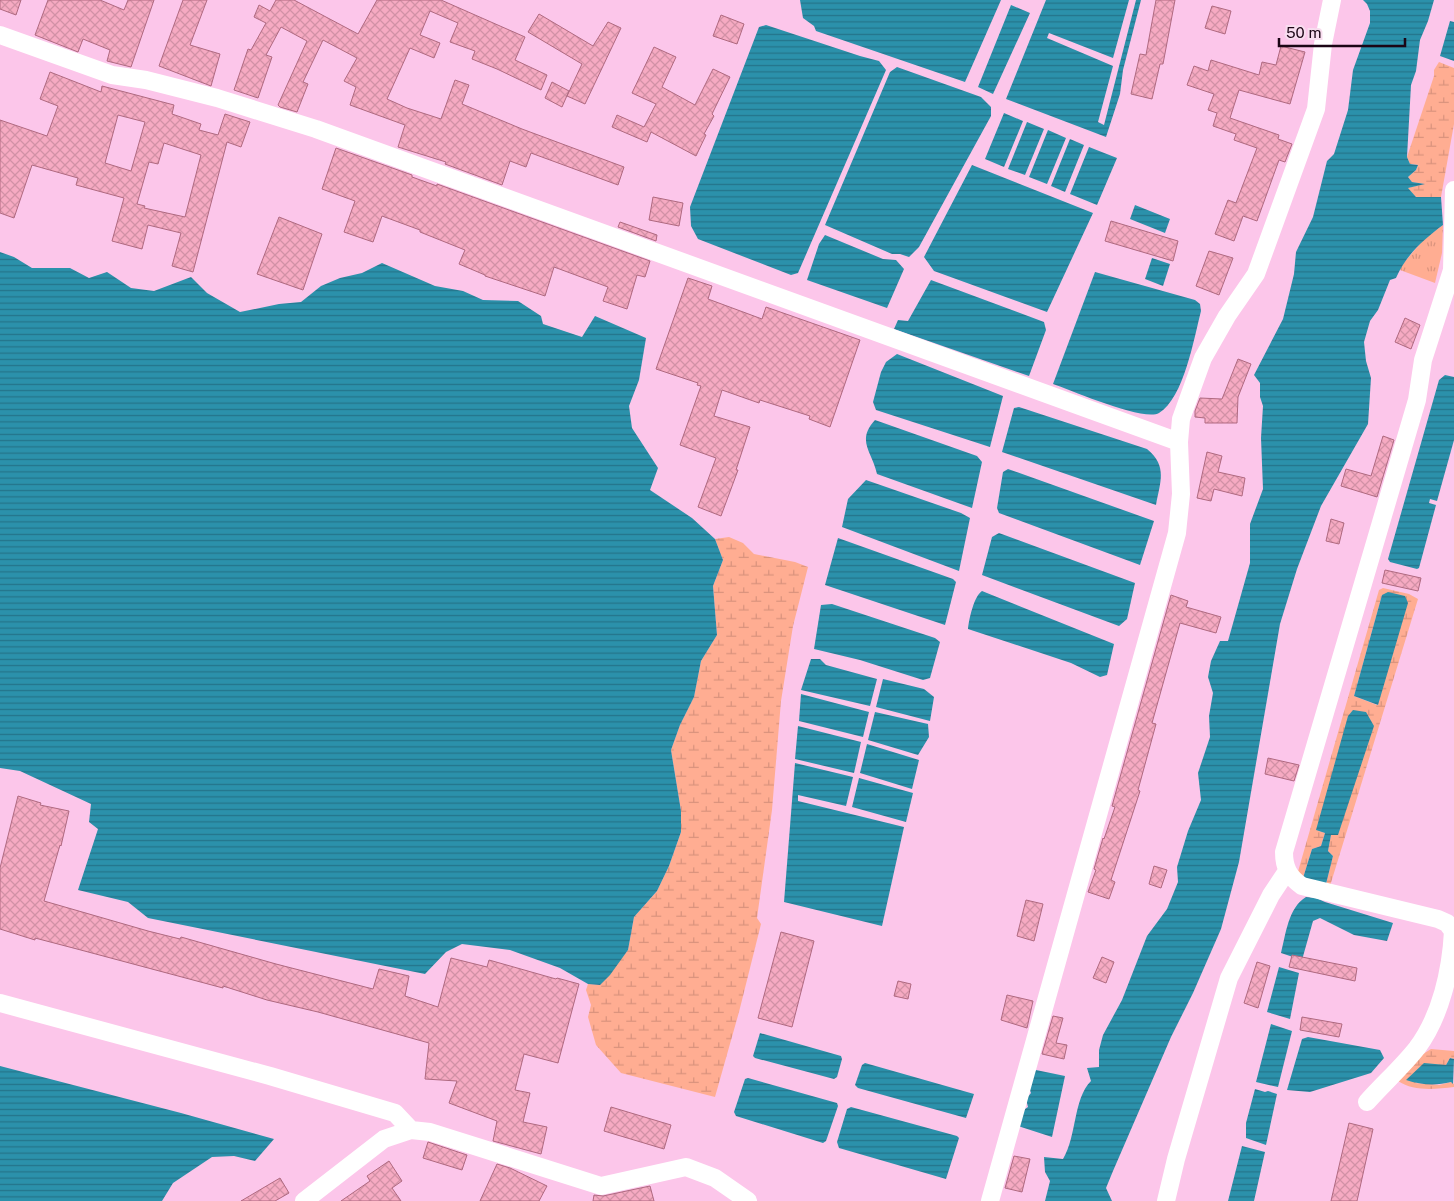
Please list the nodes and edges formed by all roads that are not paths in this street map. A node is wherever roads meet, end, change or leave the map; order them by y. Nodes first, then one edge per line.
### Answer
1 (1332, 0) edge
2 (0, 35) edge
3 (1454, 190) edge
4 (1178, 442) junction
5 (1287, 871) junction
6 (0, 1003) edge
7 (1367, 1102) dead end
8 (411, 1130) junction
9 (304, 1201) edge
10 (748, 1201) edge
11 (990, 1201) edge
12 (1166, 1201) edge

1 - 4 street
2 - 4 street
3 - 5 street
4 - 11 street
5 - 7 street
5 - 12 street
6 - 8 street
8 - 9 street
8 - 10 street

